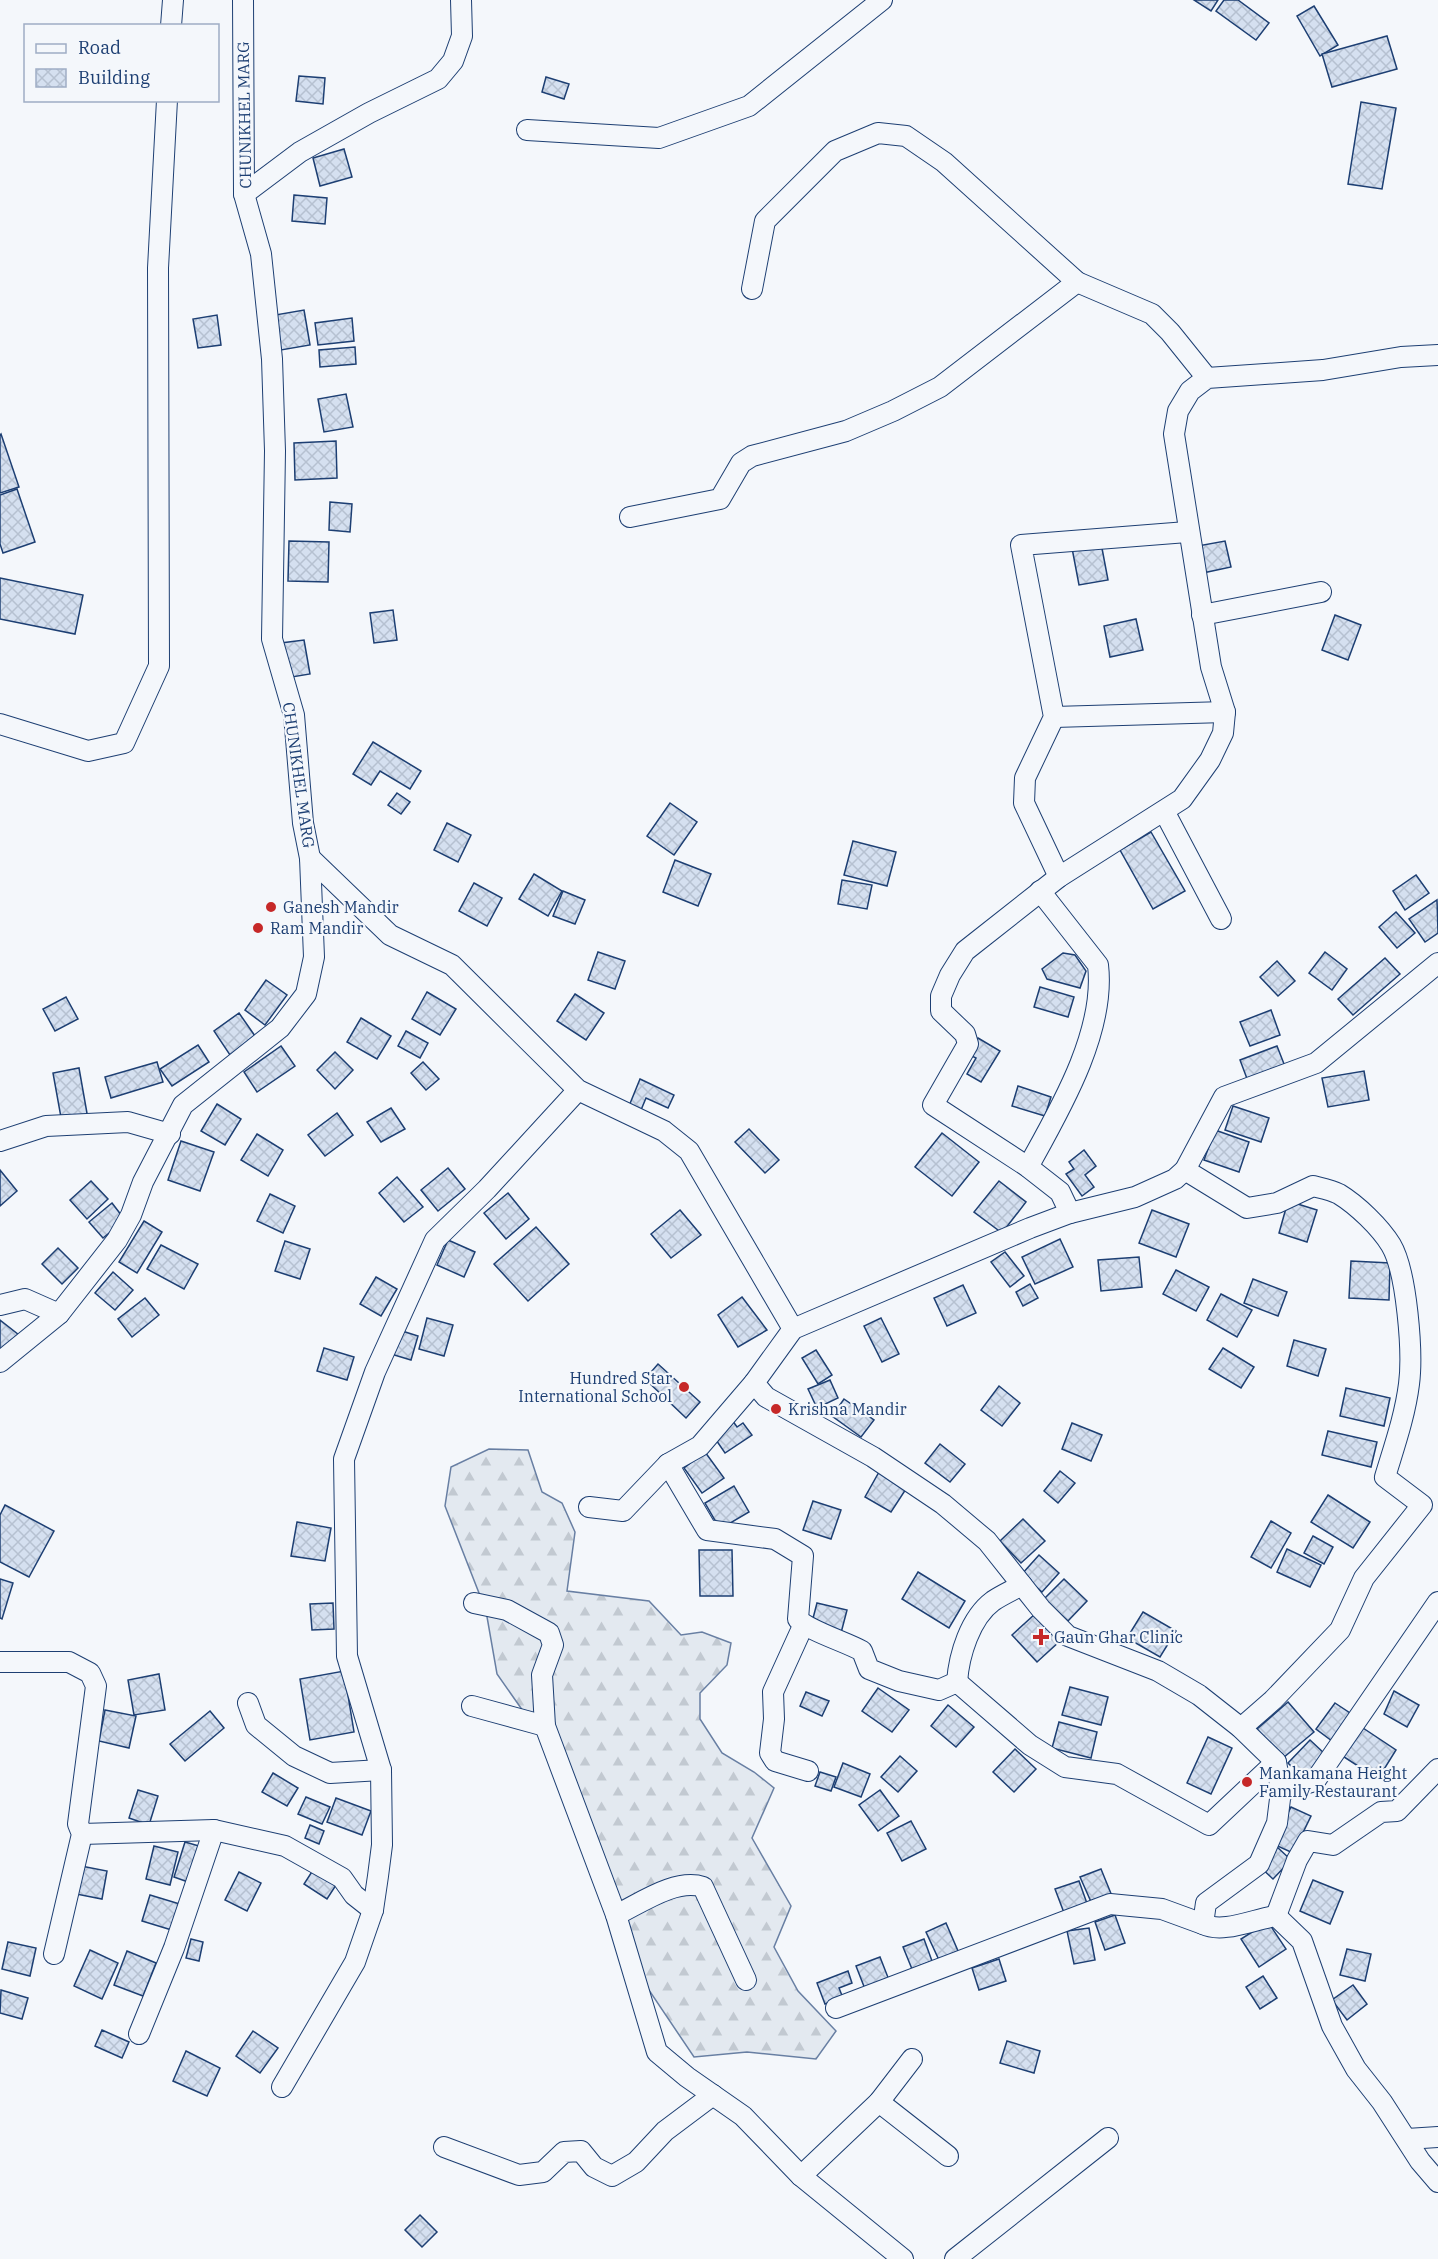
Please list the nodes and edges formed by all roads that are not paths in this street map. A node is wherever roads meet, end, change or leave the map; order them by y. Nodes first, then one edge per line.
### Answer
1 (173, 0) edge
2 (243, 0) edge
3 (461, 0) edge
4 (882, 0) edge
5 (171, 24) edge
6 (167, 102) edge
7 (527, 130) dead end
8 (244, 194) junction
9 (1077, 282) junction
10 (752, 289) dead end
11 (1438, 355) edge
12 (1207, 378) junction
13 (630, 517) dead end
14 (1187, 532) junction
15 (1321, 592) dead end
16 (1202, 615) junction
17 (1225, 712) junction
18 (1054, 717) junction
19 (0, 724) edge
20 (1164, 811) junction
21 (310, 858) junction
22 (1059, 877) junction
23 (1040, 891) junction
24 (1221, 919) dead end
25 (1438, 963) edge
26 (578, 1090) junction
27 (170, 1134) junction
28 (0, 1141) edge
29 (1028, 1167) junction
30 (1185, 1170) junction
31 (1070, 1214) junction
32 (0, 1305) edge
33 (59, 1314) junction
34 (793, 1329) junction
35 (0, 1362) edge
36 (754, 1383) junction
37 (668, 1464) junction
38 (589, 1507) dead end
39 (1022, 1585) junction
40 (474, 1602) dead end
41 (1438, 1602) edge
42 (803, 1626) junction
43 (0, 1662) edge
44 (957, 1682) junction
45 (248, 1703) dead end
46 (472, 1706) dead end
47 (545, 1726) junction
48 (1240, 1728) junction
49 (1275, 1762) junction
50 (1438, 1769) edge
51 (381, 1770) junction
52 (808, 1771) dead end
53 (1281, 1791) junction
54 (214, 1830) junction
55 (82, 1834) junction
56 (373, 1910) junction
57 (616, 1915) junction
58 (1276, 1916) junction
59 (1203, 1924) junction
60 (54, 1954) dead end
61 (746, 1980) dead end
62 (836, 2008) dead end
63 (139, 2034) dead end
64 (912, 2059) dead end
65 (282, 2087) dead end
66 (713, 2095) junction
67 (879, 2102) junction
68 (1108, 2138) dead end
69 (1438, 2138) edge
70 (1407, 2139) junction
71 (444, 2147) dead end
72 (948, 2156) dead end
73 (801, 2176) junction
74 (1438, 2182) edge
75 (903, 2259) edge
76 (955, 2259) edge

1 - 5 street
2 - 8 street, CHUNIKHEL MARG
3 - 8 street
4 - 7 street
6 - 19 street
8 - 21 street, CHUNIKHEL MARG
9 - 10 street
9 - 12 street
9 - 13 street
11 - 12 street
12 - 14 street
14 - 16 street
14 - 18 street
15 - 16 street
16 - 17 street
17 - 18 street
17 - 20 street
18 - 22 street
20 - 22 street
20 - 24 street
21 - 26 street
21 - 27 street, CHUNIKHEL MARG
22 - 23 street
23 - 29 street
23 - 29 street
25 - 30 street
26 - 34 street
26 - 51 street
27 - 28 street
27 - 33 street, CHUNIKHEL MARG
29 - 31 street
30 - 31 street
30 - 48 street
31 - 34 street
32 - 33 street
33 - 35 street, CHUNIKHEL MARG
34 - 36 street
36 - 37 street
36 - 39 street
37 - 38 street
37 - 42 street
39 - 44 street
39 - 48 street
40 - 47 street
41 - 53 street
42 - 44 street
42 - 52 street
43 - 55 street
44 - 49 street
45 - 51 street
46 - 47 street
47 - 57 street
48 - 49 street
49 - 53 street
50 - 58 street
51 - 56 street
53 - 59 street
54 - 55 street
54 - 56 street
54 - 63 street
55 - 60 street
56 - 65 street
57 - 61 street
57 - 66 street
58 - 59 street
58 - 70 street
59 - 62 street
64 - 67 street
66 - 71 street
66 - 73 street
67 - 72 street
67 - 73 street
68 - 76 street
69 - 70 street
70 - 74 street
73 - 75 street

